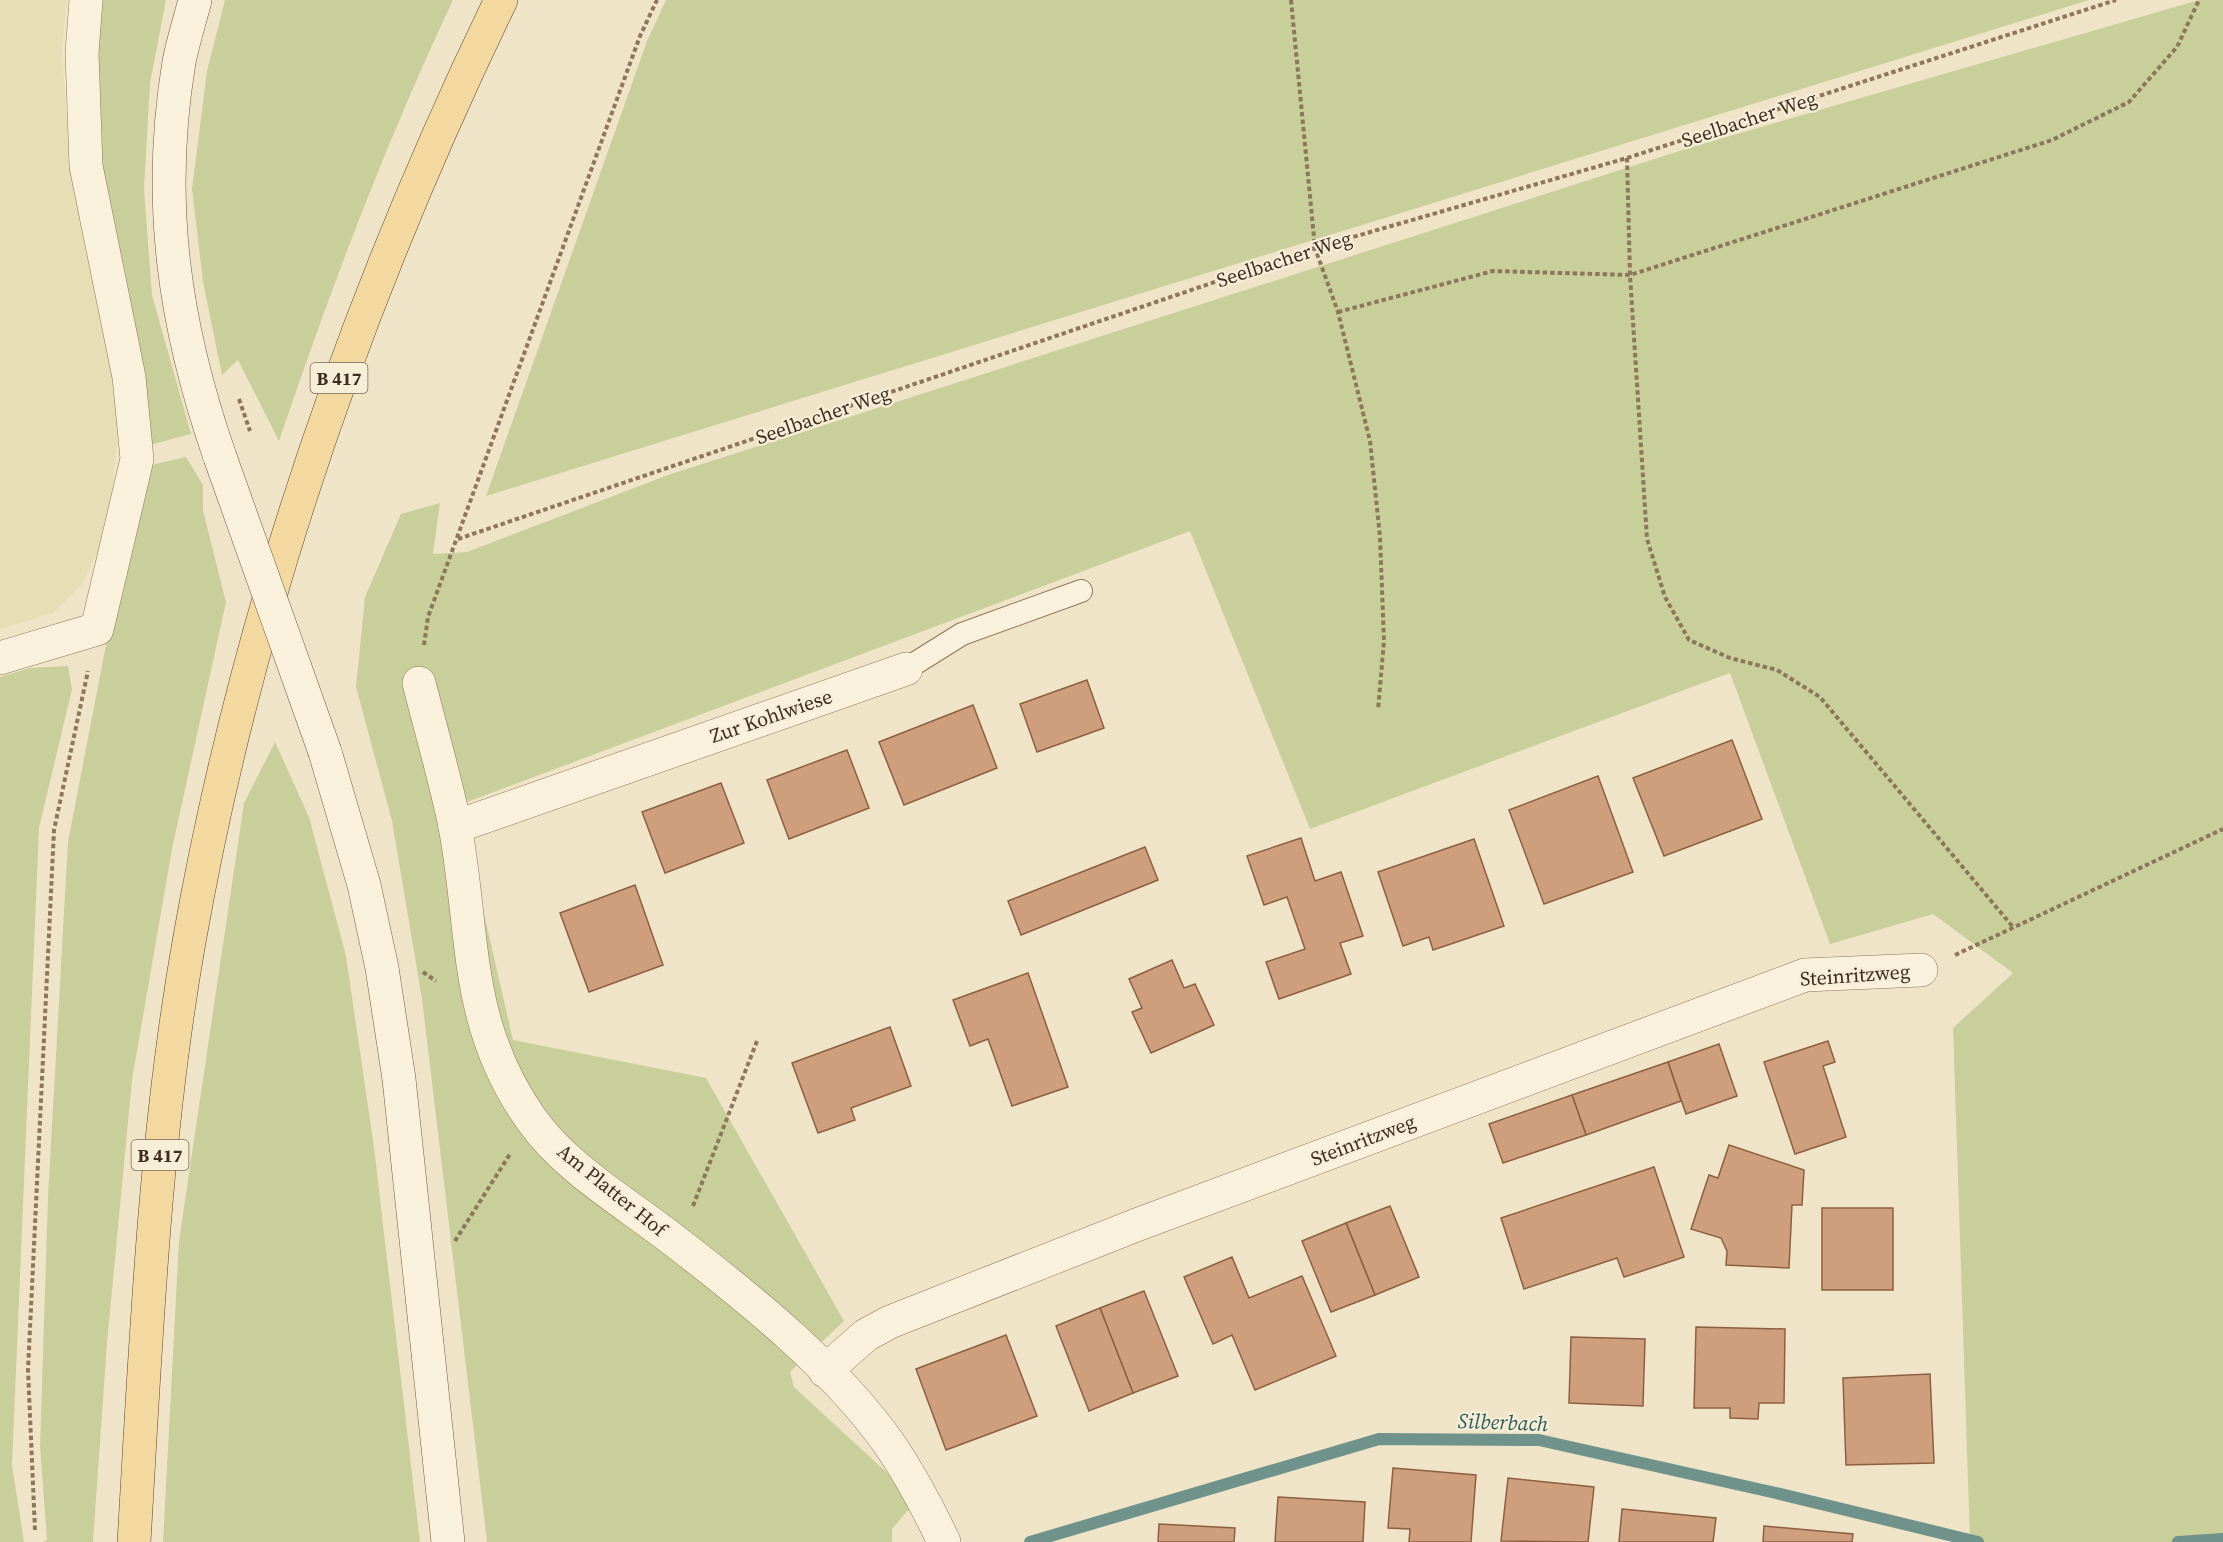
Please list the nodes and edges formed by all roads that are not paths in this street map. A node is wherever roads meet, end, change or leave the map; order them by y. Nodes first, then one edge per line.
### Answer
1 (86, 0) edge
2 (195, 0) edge
3 (501, 0) edge
4 (1081, 591) dead end
5 (0, 658) edge
6 (906, 669) joint
7 (419, 683) road end
8 (455, 827) junction
9 (1921, 970) road end
10 (825, 1371) junction
11 (134, 1542) edge
12 (448, 1542) edge
13 (944, 1542) edge

1 - 5 street
2 - 12 street, bridge
3 - 11 main road, B 417
4 - 6 lane, Zur Kohlwiese
6 - 8 street, Zur Kohlwiese
7 - 8 street, Am Platter Hof
8 - 10 street, Am Platter Hof
9 - 10 street, Steinritzweg
10 - 13 street, Am Platter Hof

